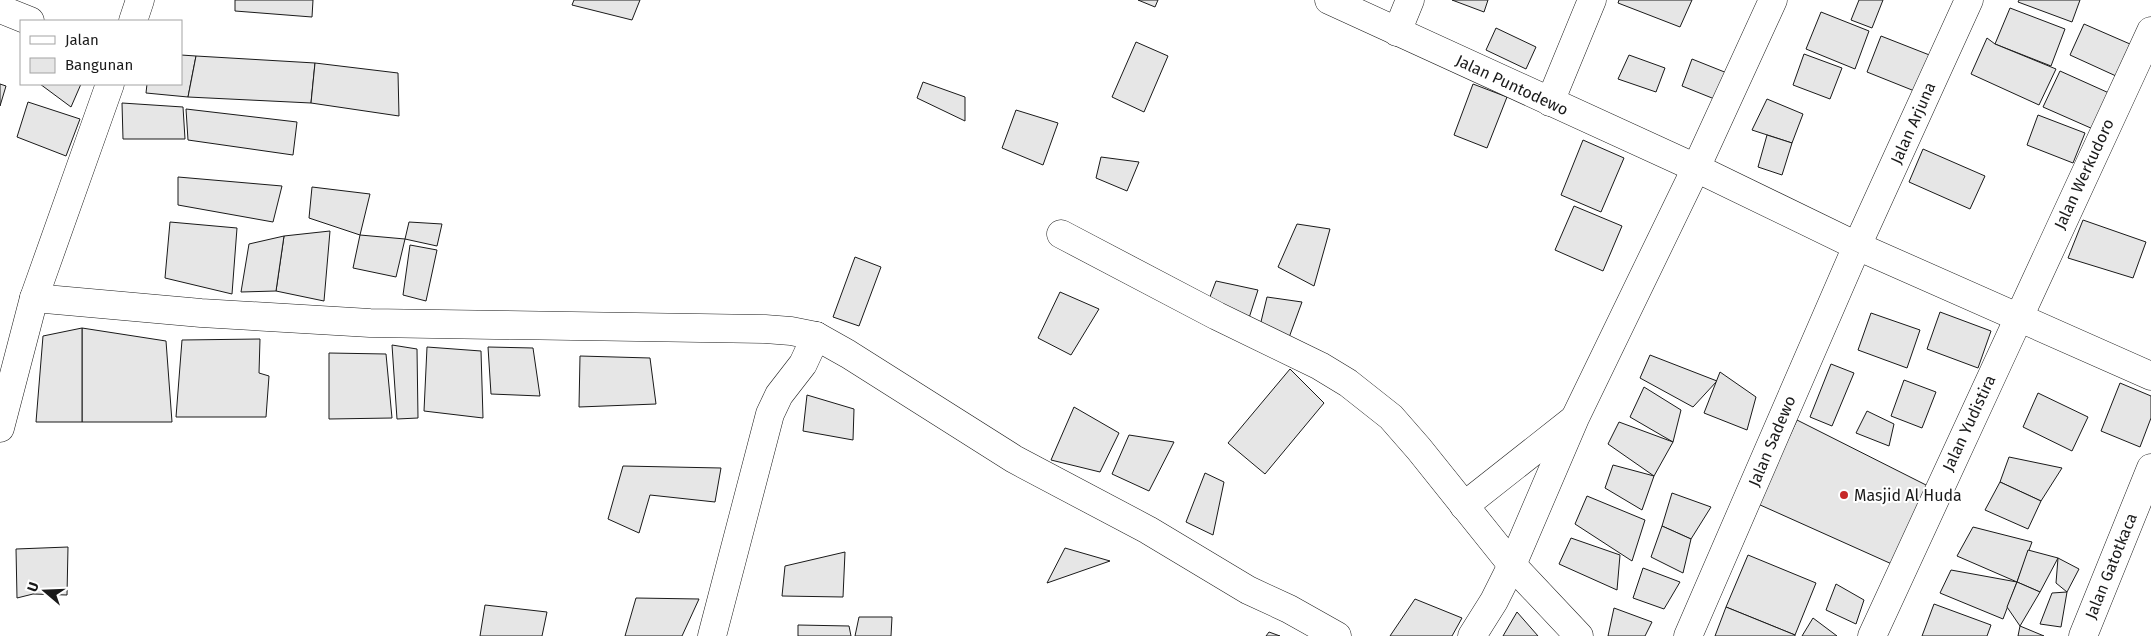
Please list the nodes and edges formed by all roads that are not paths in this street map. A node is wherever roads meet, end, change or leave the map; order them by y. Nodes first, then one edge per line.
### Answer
1 (140, 0) edge
2 (1329, 0) edge
3 (1410, 0) edge
4 (1592, 0) edge
5 (1773, 0) edge
6 (1969, 0) edge
7 (0, 9) edge
8 (28, 20) edge
9 (133, 20) edge
10 (2151, 31) edge
11 (1397, 32) junction
12 (110, 85) edge
13 (1550, 102) junction
14 (1696, 168) junction
15 (1061, 234) dead end
16 (1857, 246) junction
17 (34, 298) junction
18 (2017, 318) junction
19 (816, 336) junction
20 (6, 372) edge
21 (2151, 376) edge
22 (1575, 418) junction
23 (0, 428) edge
24 (2151, 468) edge
25 (1464, 506) junction
26 (1512, 565) junction
27 (712, 636) edge
28 (1337, 636) edge
29 (1472, 636) edge
30 (1579, 636) edge
31 (1688, 636) edge
32 (1872, 636) edge
33 (2083, 636) edge

1 - 9 street
2 - 11 street, Jalan Puntodewo
3 - 11 street
4 - 13 street
5 - 14 street
6 - 16 street, Jalan Arjuna
7 - 8 street
10 - 18 street, Jalan Werkudoro
11 - 13 street, Jalan Puntodewo
12 - 17 street
13 - 14 street, Jalan Puntodewo
14 - 16 street, Jalan Puntodewo
14 - 22 street
15 - 25 street
16 - 18 street, Jalan Puntodewo
16 - 31 street, Jalan Sadewo
17 - 19 street
17 - 20 street
18 - 21 street, Jalan Puntodewo
18 - 32 street, Jalan Yudistira
19 - 27 street
19 - 28 street
20 - 23 street
22 - 25 street
22 - 26 street
24 - 33 street, Jalan Gatotkaca
25 - 26 street
26 - 29 street
26 - 30 street

